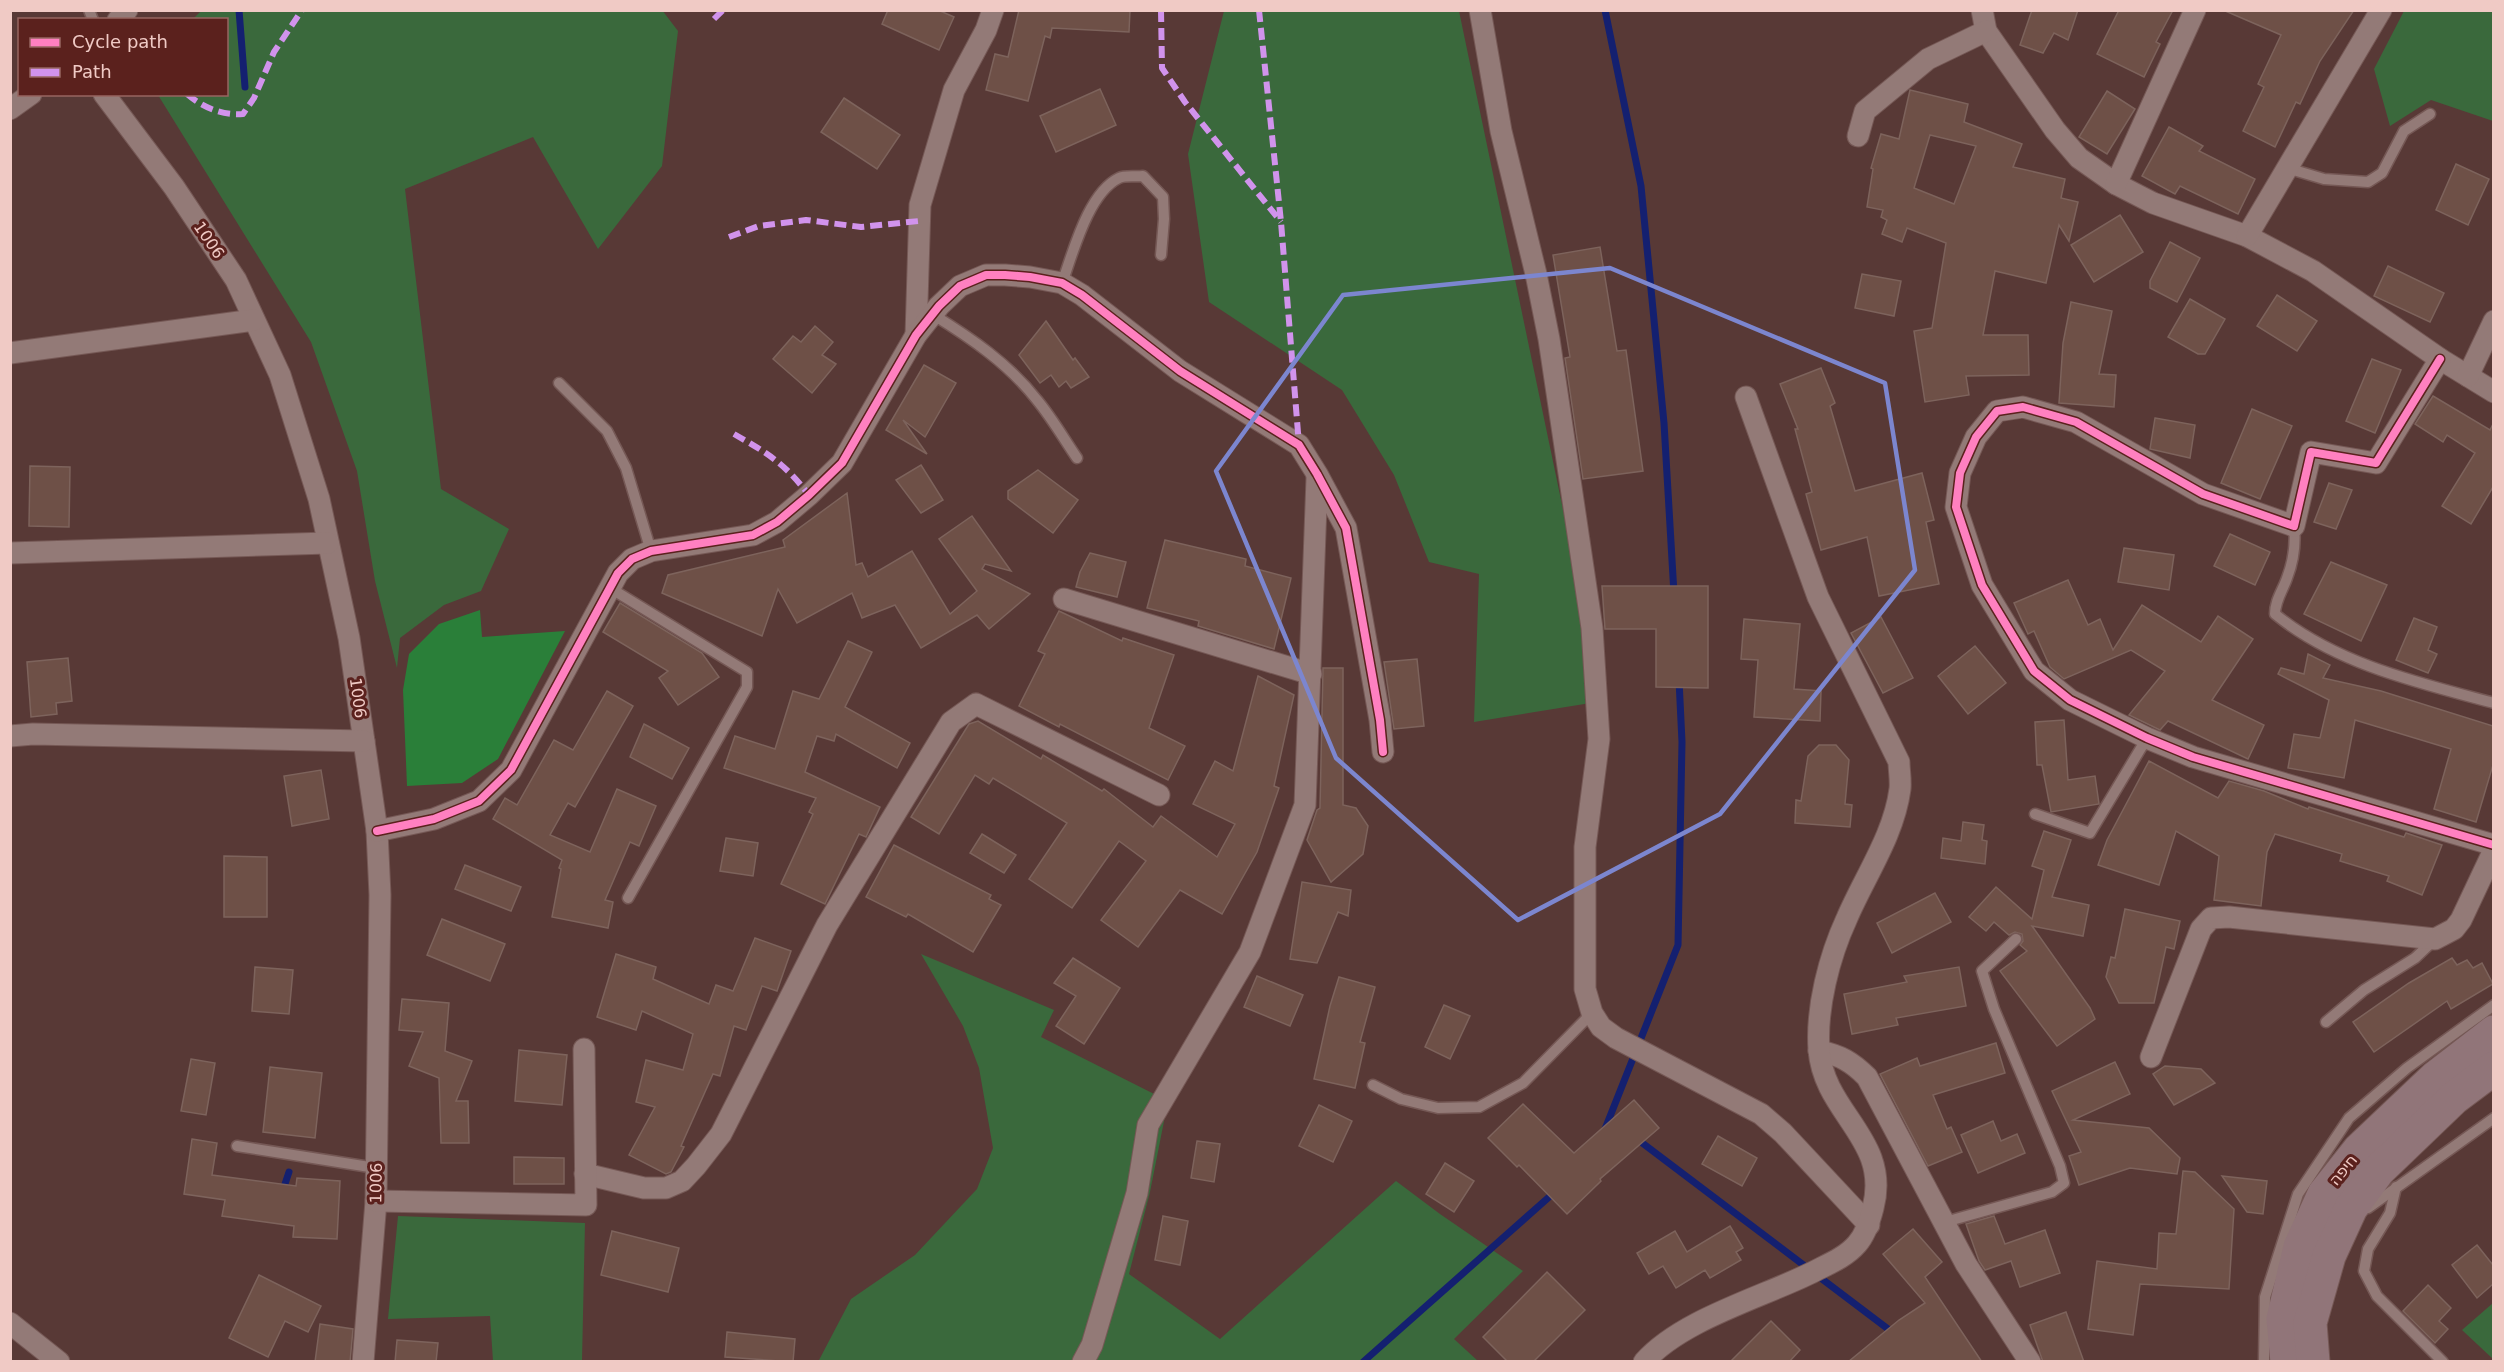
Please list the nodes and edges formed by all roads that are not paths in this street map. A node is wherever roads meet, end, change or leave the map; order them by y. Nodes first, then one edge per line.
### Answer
1 (993, 10) edge
2 (1480, 10) edge
3 (2195, 10) edge
4 (2382, 10) edge
5 (1984, 21) edge
6 (28, 96) edge
7 (106, 96) edge
8 (10, 110) edge
9 (2430, 114) dead end
10 (1858, 136) dead end
11 (2287, 168) junction
12 (2116, 184) junction
13 (2247, 236) junction
14 (1161, 255) dead end
15 (1062, 283) junction
16 (932, 314) junction
17 (254, 320) junction
18 (2493, 321) edge
19 (916, 335) junction
20 (10, 353) edge
21 (2440, 359) junction
22 (2468, 376) junction
23 (559, 383) dead end
24 (2493, 392) edge
25 (1746, 397) dead end
26 (1077, 458) dead end
27 (1317, 474) junction
28 (2294, 526) junction
29 (328, 543) junction
30 (651, 551) junction
31 (10, 553) edge
32 (610, 588) junction
33 (1064, 599) dead end
34 (1311, 674) junction
35 (2493, 703) edge
36 (10, 736) edge
37 (2147, 738) junction
38 (364, 741) junction
39 (1383, 752) dead end
40 (1159, 795) dead end
41 (2035, 814) dead end
42 (377, 831) junction
43 (2493, 847) edge
44 (628, 898) dead end
45 (2016, 939) dead end
46 (2435, 939) junction
47 (2493, 1005) edge
48 (1592, 1012) junction
49 (2326, 1022) dead end
50 (2493, 1032) edge
51 (584, 1048) dead end
52 (1819, 1051) junction
53 (2151, 1057) dead end
54 (2493, 1068) edge
55 (1373, 1085) dead end
56 (2493, 1118) edge
57 (237, 1146) dead end
58 (376, 1168) junction
59 (585, 1174) junction
60 (2396, 1187) junction
61 (376, 1201) junction
62 (1944, 1222) junction
63 (1869, 1225) junction
64 (2339, 1234) junction
65 (10, 1323) edge
66 (59, 1362) edge
67 (363, 1362) edge
68 (1083, 1362) edge
69 (1644, 1362) edge
70 (2030, 1362) edge
71 (2264, 1362) edge
72 (2288, 1362) edge
73 (2313, 1362) edge
74 (2443, 1362) edge

1 - 19 street
2 - 48 street
3 - 12 street
4 - 11 street
5 - 10 street
5 - 12 street
6 - 8 street
7 - 17 street, 1006
9 - 11 lane
11 - 13 street
12 - 13 street
13 - 21 street
14 - 15 lane
15 - 16 street
15 - 27 street
16 - 19 street
16 - 26 lane
17 - 20 street
17 - 29 street, 1006
18 - 22 street
19 - 30 street
21 - 22 street
21 - 28 street
22 - 24 street
23 - 30 lane
25 - 52 street
27 - 34 street
27 - 39 street
28 - 35 lane
28 - 37 street
29 - 31 street
29 - 38 street, 1006
30 - 32 street
32 - 42 street
32 - 44 lane
33 - 34 street
34 - 68 street
36 - 38 street
37 - 41 lane
37 - 43 street
38 - 42 street, 1006
40 - 59 street
42 - 58 street, 1006
43 - 46 street
45 - 62 lane
46 - 49 lane
46 - 53 street
47 - 71 lane
48 - 55 lane
48 - 63 street
50 - 72 highway, חיפה
51 - 59 street
52 - 62 street
52 - 63 street
54 - 64 highway, חיפה
56 - 60 lane
57 - 58 lane
58 - 61 street, 1006
59 - 61 street
60 - 64 lane
60 - 74 lane
61 - 67 street, 1006
62 - 70 street
63 - 69 street
64 - 73 highway, חיפה
65 - 66 street

